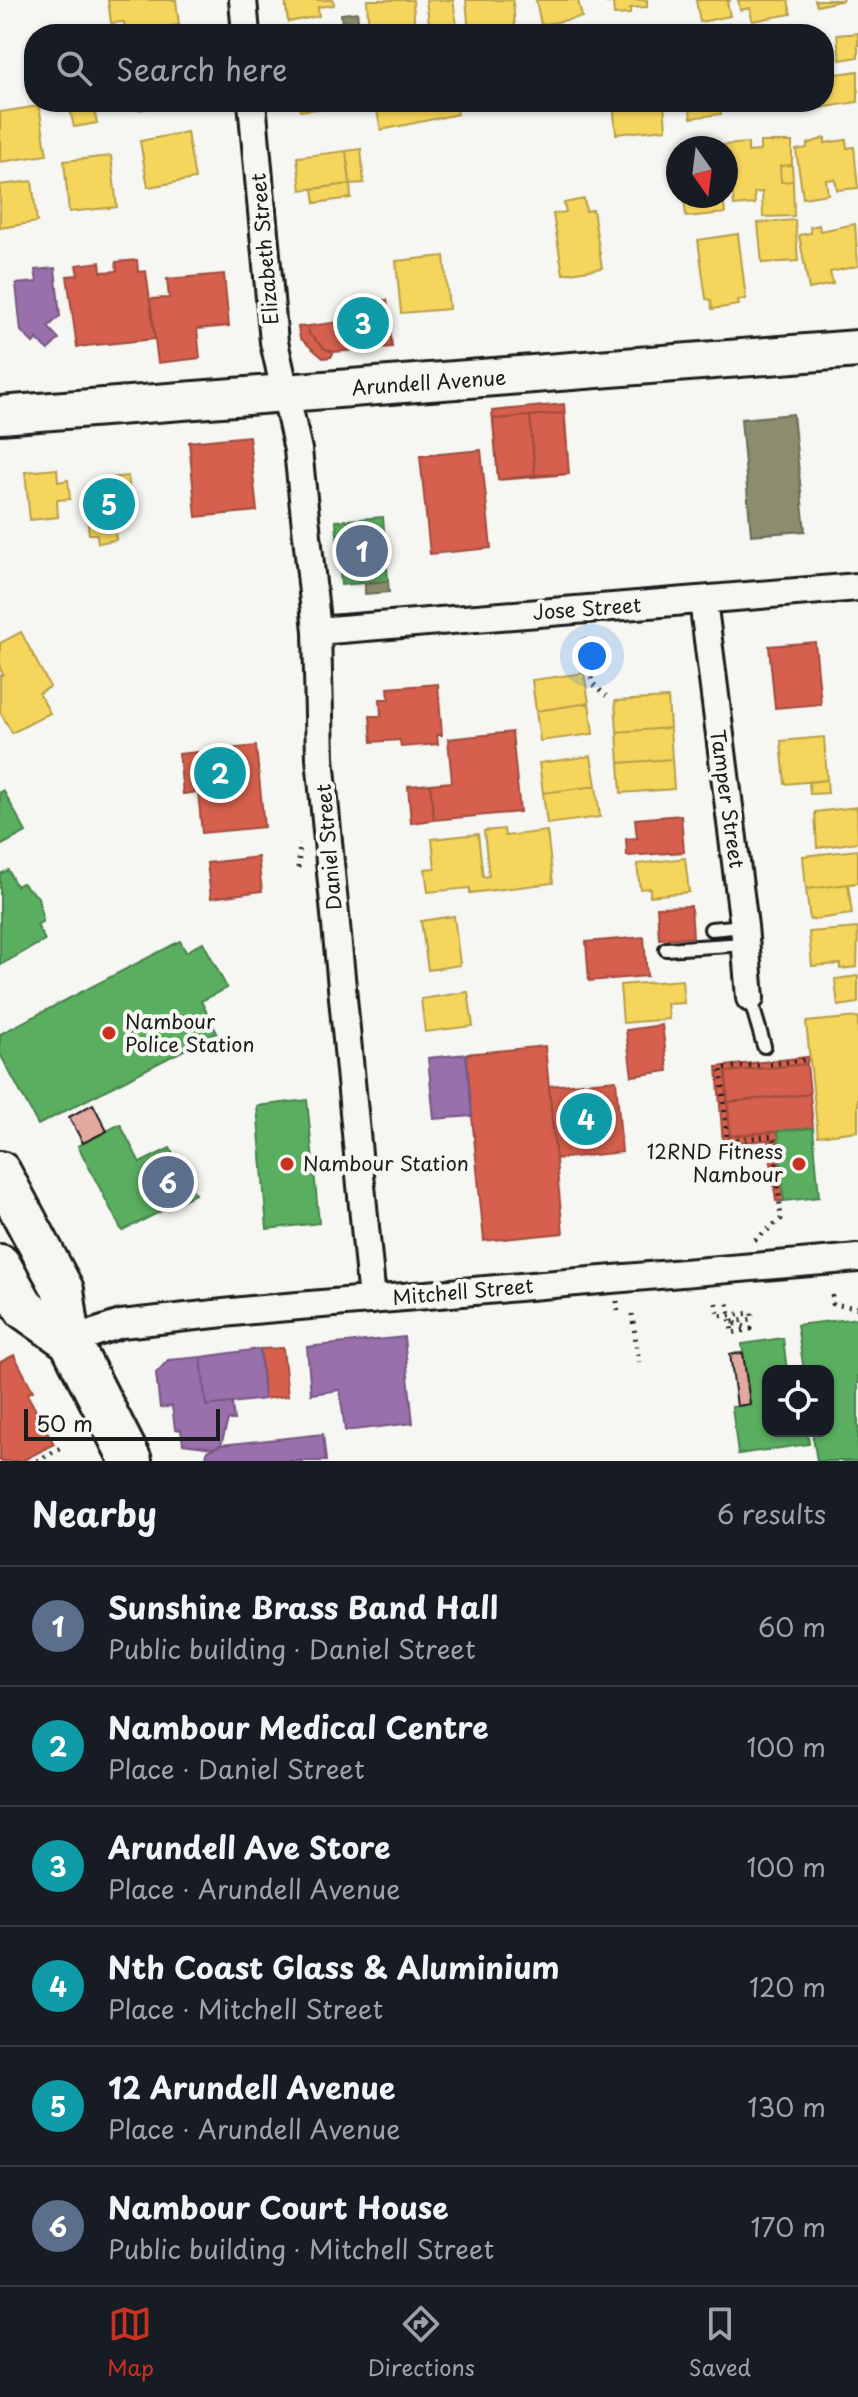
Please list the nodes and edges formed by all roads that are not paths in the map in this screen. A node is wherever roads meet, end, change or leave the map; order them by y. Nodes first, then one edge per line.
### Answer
1 (243, 0) edge
2 (245, 24) edge
3 (253, 112) edge
4 (858, 349) edge
5 (286, 394) junction
6 (0, 415) edge
7 (858, 587) edge
8 (703, 600) junction
9 (317, 631) junction
10 (711, 929) dead end
11 (745, 935) junction
12 (666, 949) dead end
13 (750, 998) joint
14 (764, 1046) dead end
15 (0, 1172) edge
16 (858, 1258) edge
17 (0, 1265) edge
18 (372, 1300) junction
19 (70, 1341) junction
20 (131, 1461) edge

1 - 2 street
3 - 5 street, Elizabeth Street
4 - 5 main road, Arundell Avenue
5 - 6 main road, Arundell Avenue
5 - 9 street, Daniel Street
7 - 8 street, Jose Street
8 - 9 street, Jose Street
8 - 11 street, Tamper Street
9 - 18 street, Daniel Street
10 - 11 lane
11 - 12 lane
11 - 13 street, Tamper Street
13 - 14 lane
15 - 19 main road
16 - 18 street, Mitchell Street
17 - 19 main road
18 - 19 street, Mitchell Street
19 - 20 main road

